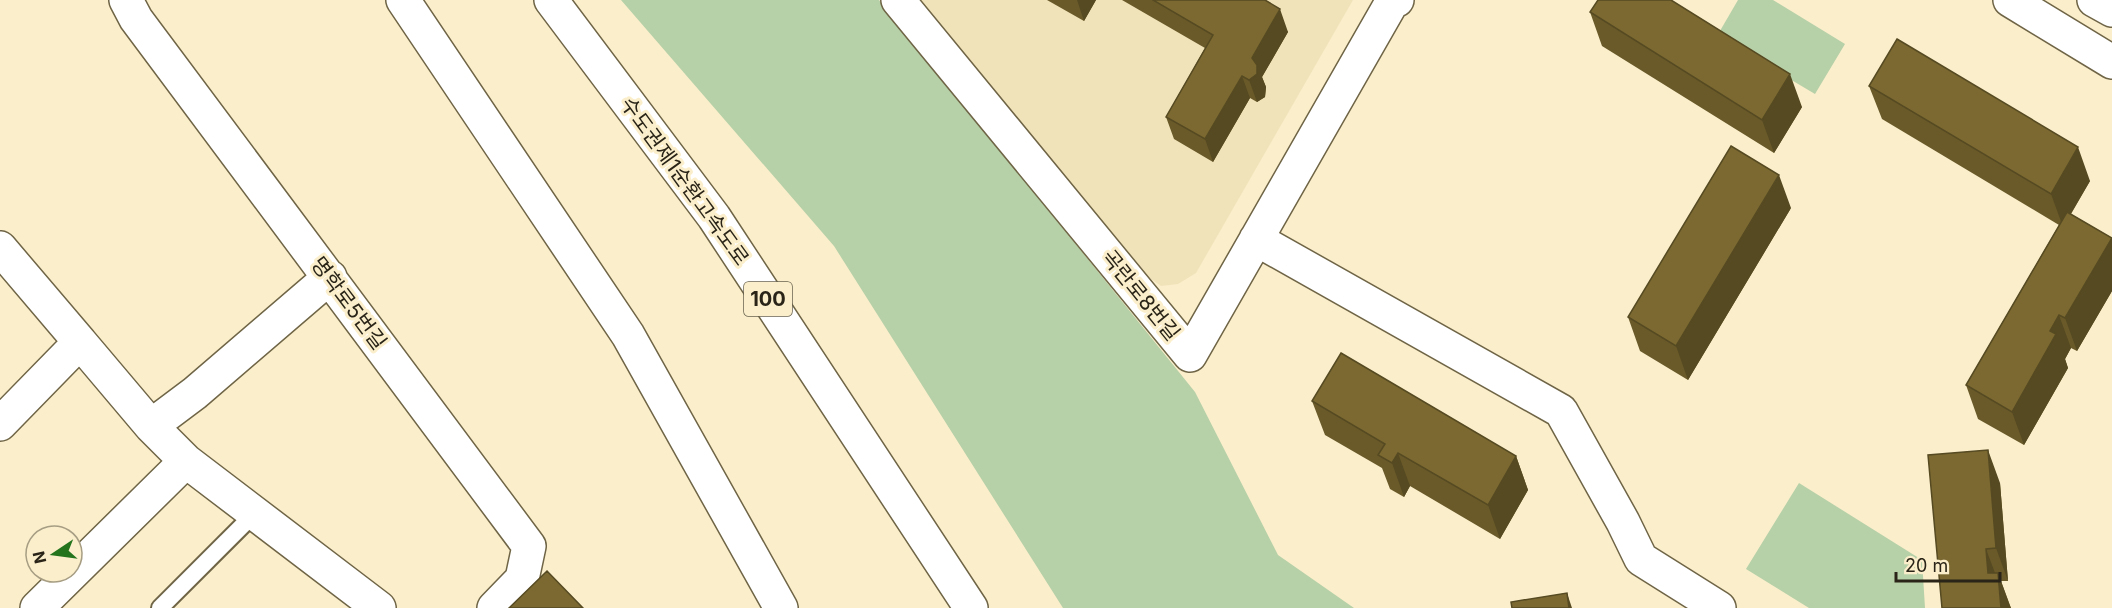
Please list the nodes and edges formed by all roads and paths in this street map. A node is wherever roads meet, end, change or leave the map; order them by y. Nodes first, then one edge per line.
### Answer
1 (126, 0) edge
2 (403, 0) edge
3 (551, 0) edge
4 (898, 0) edge
5 (1397, 0) edge
6 (2010, 0) edge
7 (2094, 0) edge
8 (2112, 10) edge
9 (2112, 62) edge
10 (1257, 239) junction
11 (0, 248) edge
12 (330, 277) junction
13 (80, 342) junction
14 (0, 424) edge
15 (152, 426) junction
16 (186, 461) junction
17 (255, 513) junction
18 (37, 608) edge
19 (160, 608) edge
20 (379, 608) edge
21 (494, 608) edge
22 (781, 608) edge
23 (971, 608) edge
24 (1719, 608) edge

1 - 12 main road, 명학로5번길
2 - 22 main road
3 - 23 main road, 수도권제1순환고속도로 / 100
4 - 10 main road, 곡란로8번길
5 - 10 main road, 곡란로8번길
6 - 9 main road
7 - 8 main road
10 - 24 main road
11 - 13 main road
12 - 15 main road
12 - 21 main road, 명학로5번길
13 - 14 main road
13 - 15 main road
15 - 16 main road
16 - 17 main road
16 - 18 main road
17 - 19 lane
17 - 20 main road

